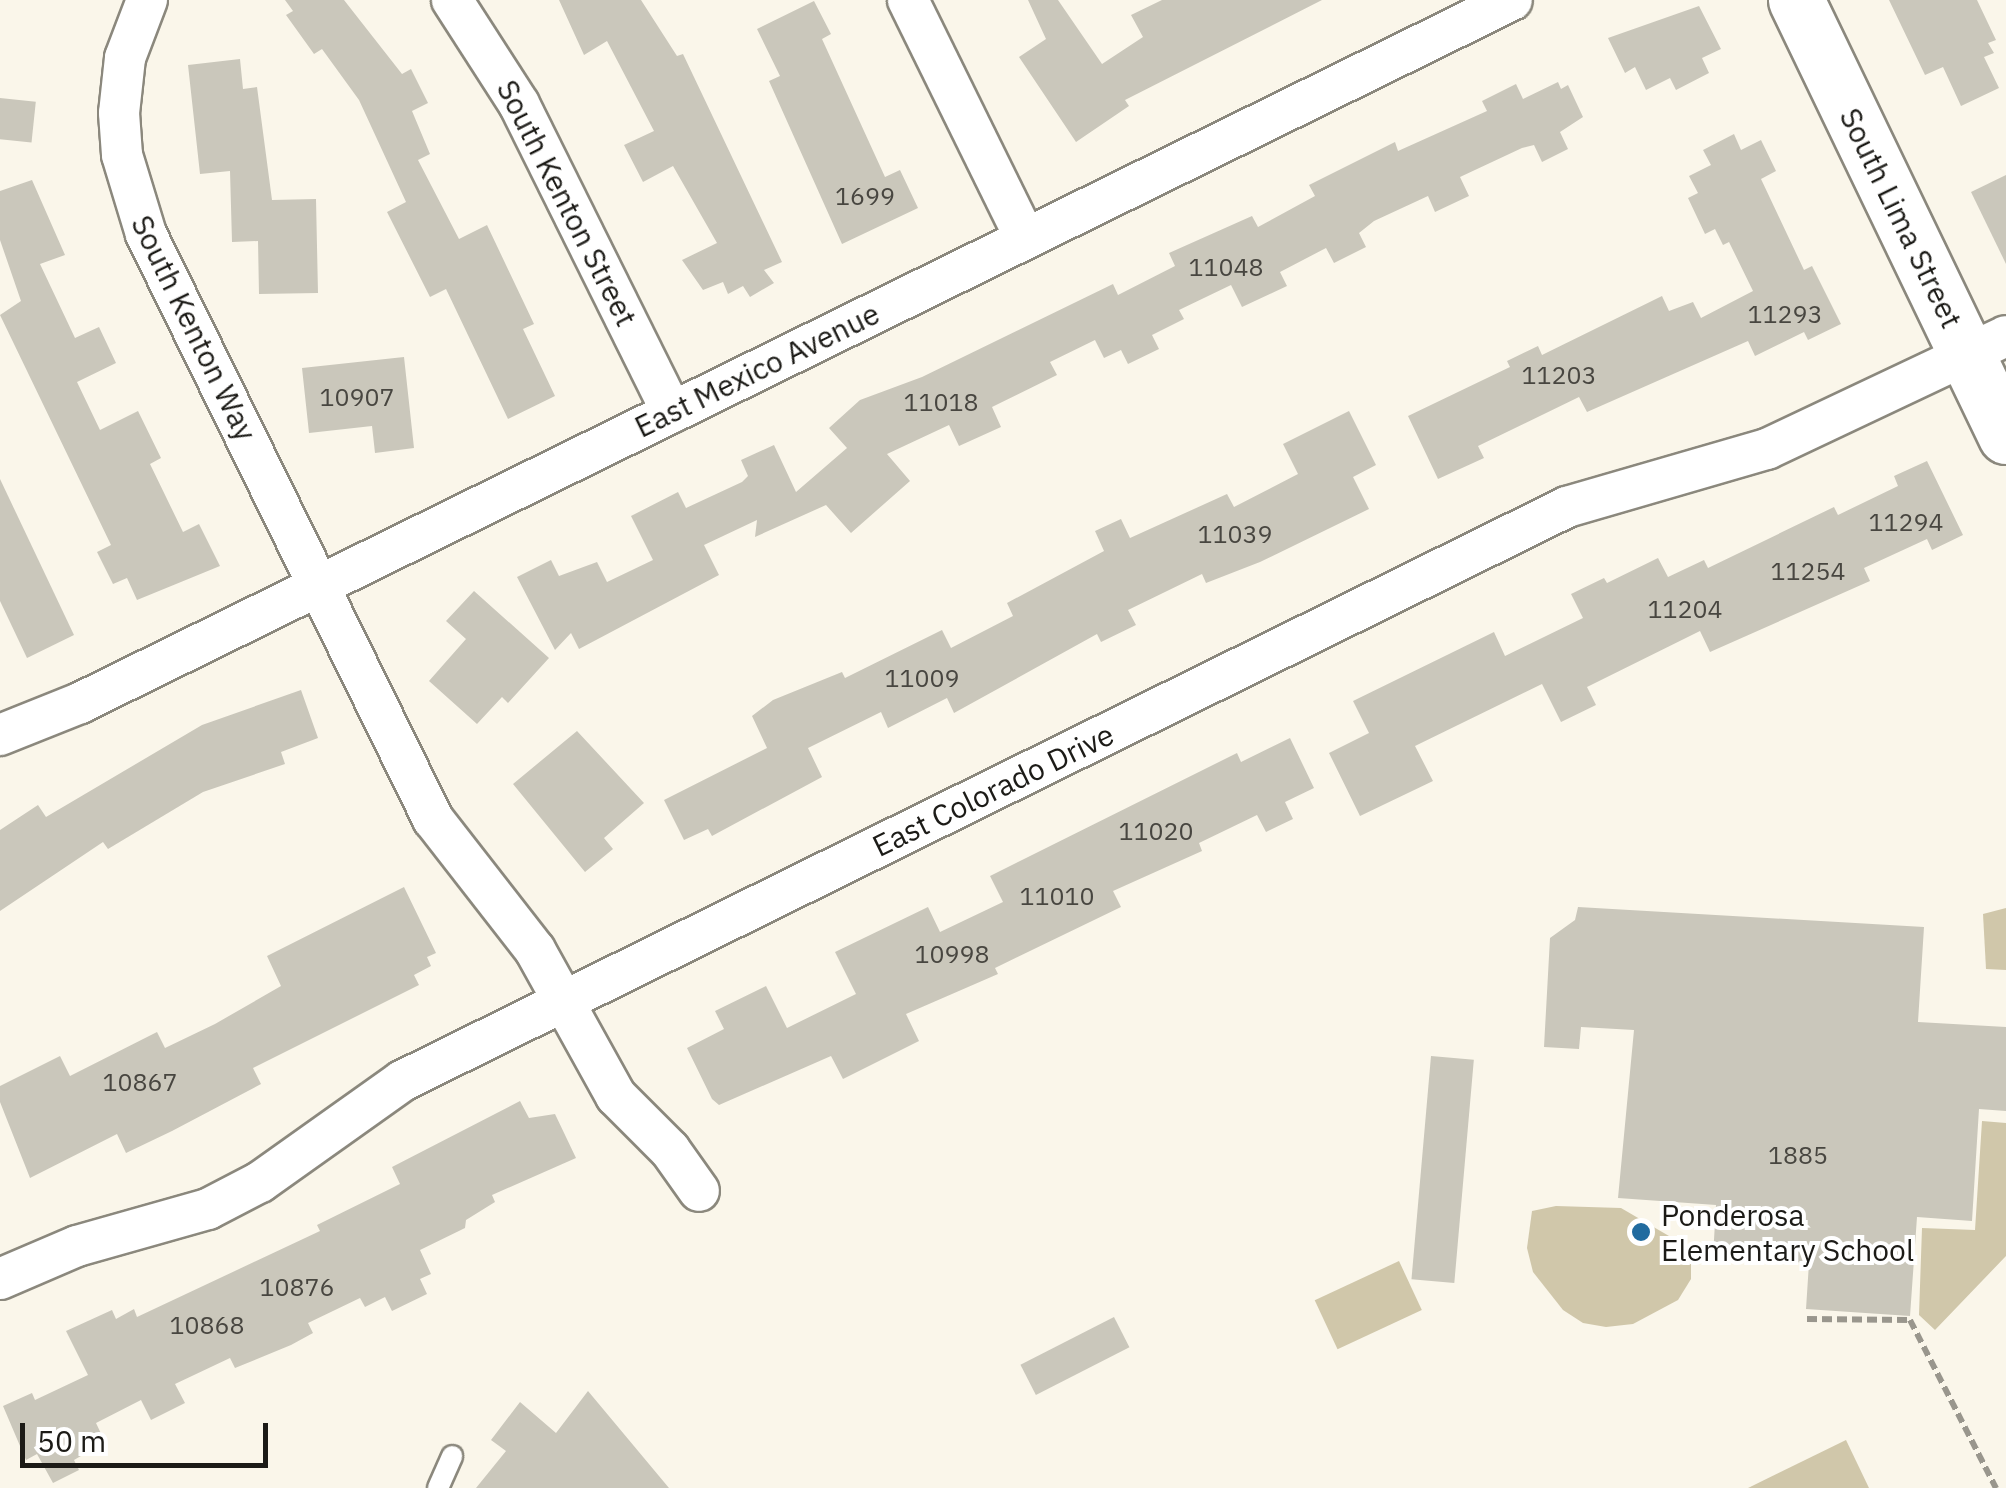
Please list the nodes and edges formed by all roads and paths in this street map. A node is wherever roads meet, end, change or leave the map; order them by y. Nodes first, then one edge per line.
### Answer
1 (146, 0) edge
2 (452, 0) edge
3 (908, 0) edge
4 (1512, 0) edge
5 (1796, 0) edge
6 (1025, 238) junction
7 (1987, 346) edge
8 (672, 412) junction
9 (2006, 436) edge
10 (320, 586) junction
11 (0, 735) edge
12 (561, 1003) junction
13 (699, 1192) dead end
14 (0, 1279) edge
15 (1807, 1319) dead end
16 (452, 1456) dead end
17 (438, 1488) edge
18 (1996, 1488) edge

1 - 10 street, South Kenton Way
2 - 8 street, South Kenton Street
3 - 6 street
4 - 6 street, East Mexico Avenue
5 - 7 street, South Lima Street
6 - 8 street, East Mexico Avenue
7 - 9 street, South Lima Street
7 - 12 street, East Colorado Drive
8 - 10 street, East Mexico Avenue
10 - 11 street, East Mexico Avenue
10 - 12 street
12 - 13 street
12 - 14 street, East Colorado Drive
15 - 18 path
16 - 17 lane

